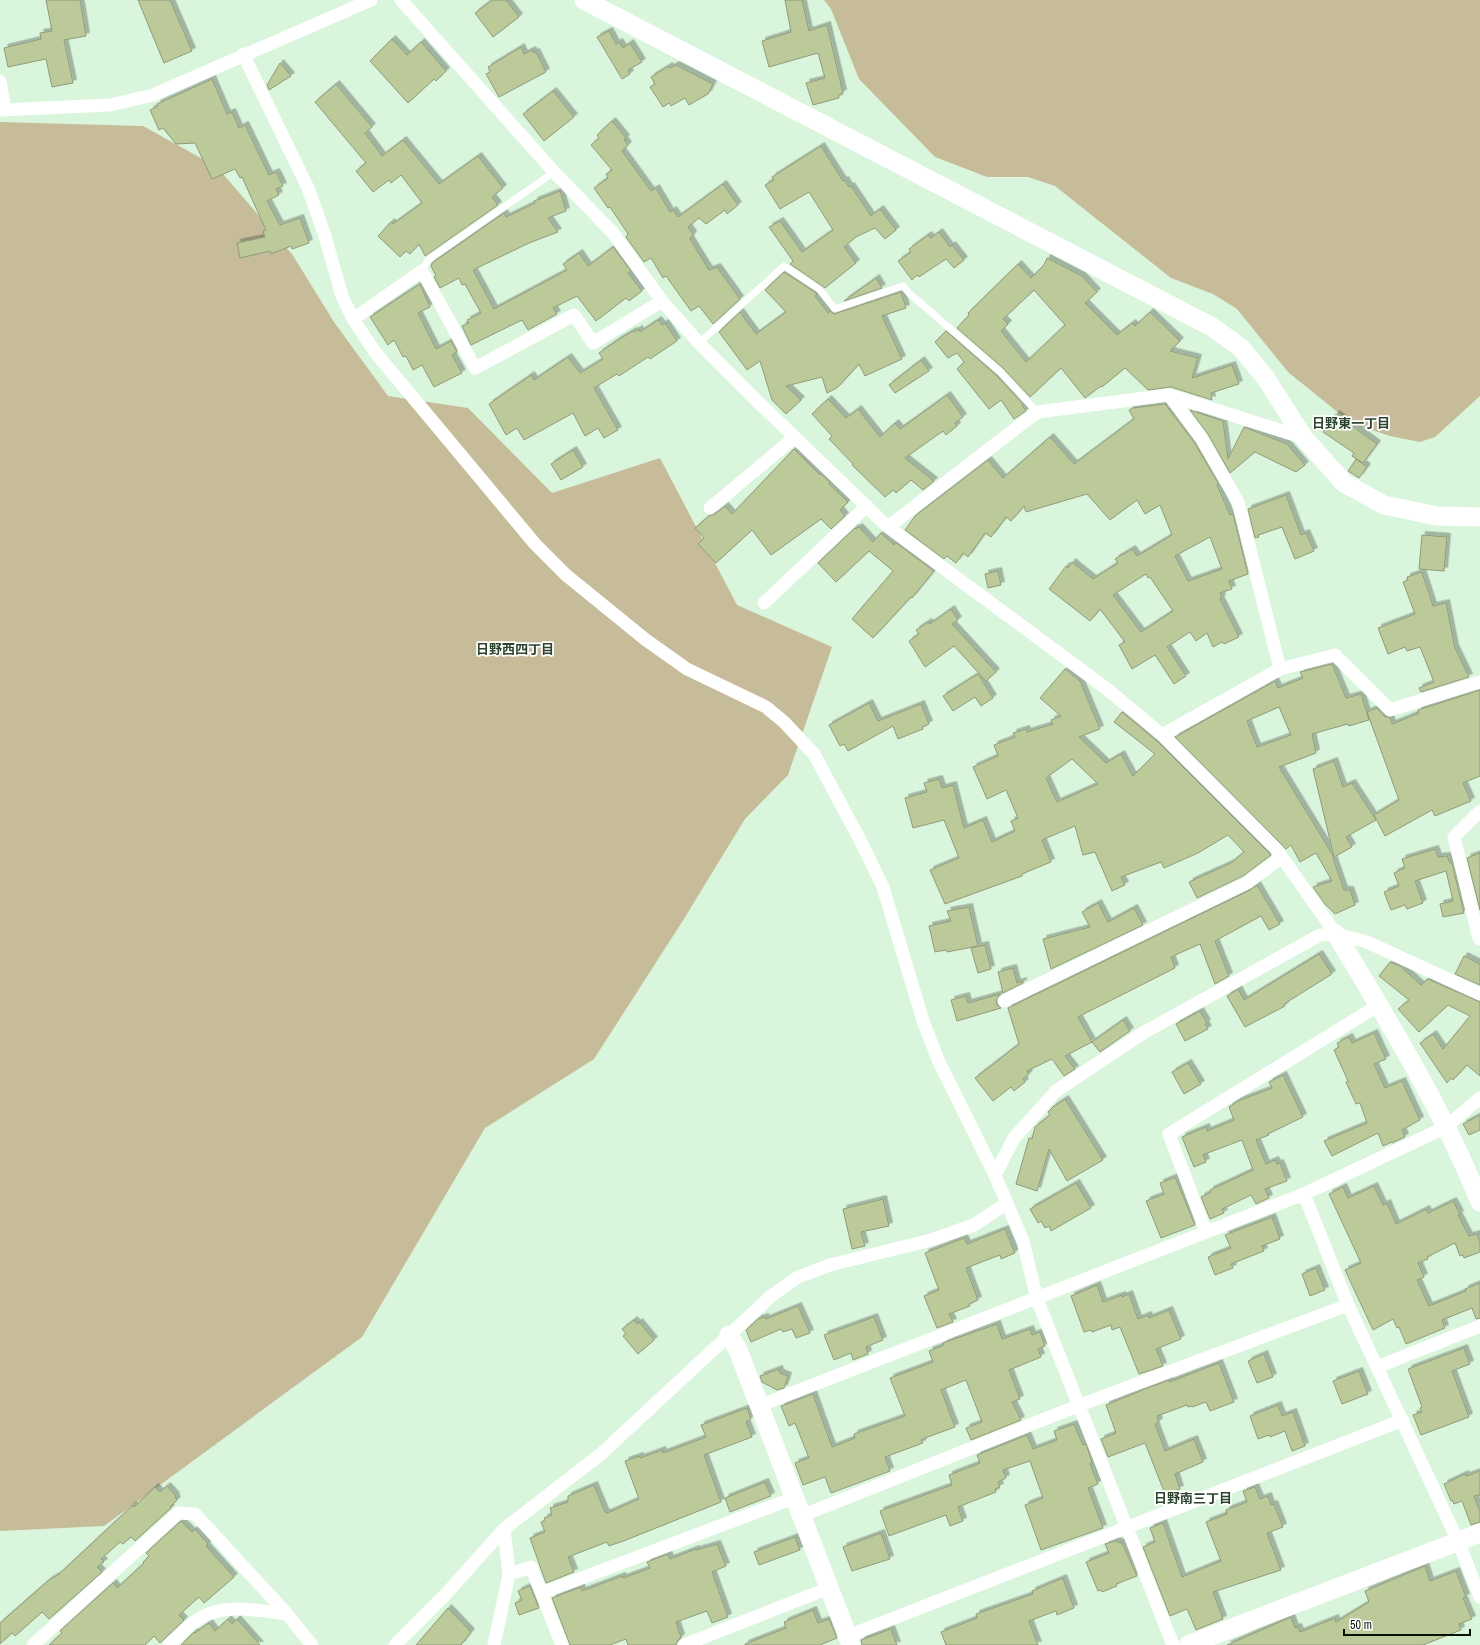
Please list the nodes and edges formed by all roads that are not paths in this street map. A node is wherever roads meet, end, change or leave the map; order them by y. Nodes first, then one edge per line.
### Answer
1 (371, 0) edge
2 (401, 0) edge
3 (584, 0) edge
4 (243, 54) junction
5 (0, 81) edge
6 (2, 110) edge
7 (554, 172) junction
8 (422, 271) junction
9 (662, 301) junction
10 (353, 319) junction
11 (699, 343) junction
12 (1169, 395) junction
13 (1037, 412) junction
14 (795, 437) junction
15 (1304, 438) junction
16 (867, 506) junction
17 (710, 508) dead end
18 (1480, 517) edge
19 (888, 527) junction
20 (764, 603) dead end
21 (1280, 669) junction
22 (1480, 682) edge
23 (1162, 735) junction
24 (1480, 811) edge
25 (1282, 857) junction
26 (1336, 934) junction
27 (1480, 939) edge
28 (1480, 994) edge
29 (1004, 1001) dead end
30 (1379, 1005) junction
31 (1480, 1098) edge
32 (1446, 1127) junction
33 (995, 1175) junction
34 (1304, 1194) junction
35 (1480, 1202) edge
36 (1007, 1203) junction
37 (1206, 1232) junction
38 (1037, 1299) junction
39 (1348, 1305) junction
40 (1480, 1326) edge
41 (728, 1335) junction
42 (1377, 1367) junction
43 (1080, 1405) junction
44 (759, 1406) junction
45 (1403, 1420) junction
46 (794, 1498) junction
47 (801, 1516) junction
48 (1126, 1527) junction
49 (504, 1530) junction
50 (1480, 1532) edge
51 (1458, 1541) junction
52 (509, 1574) junction
53 (829, 1588) junction
54 (542, 1593) junction
55 (1480, 1597) edge
56 (287, 1614) junction
57 (850, 1641) edge
58 (32, 1645) edge
59 (169, 1645) edge
60 (312, 1645) edge
61 (395, 1645) edge
62 (494, 1645) edge
63 (562, 1645) edge
64 (684, 1645) edge
65 (1173, 1645) edge
66 (1188, 1645) edge

1 - 4 street
2 - 7 street
3 - 15 street
4 - 6 street
4 - 10 street
5 - 6 street
7 - 8 lane
7 - 9 street
8 - 9 street
8 - 10 street
9 - 11 street
10 - 33 street
11 - 13 lane
11 - 14 street
12 - 13 street
12 - 15 street
12 - 21 street
13 - 19 street
14 - 16 street
14 - 17 street
15 - 18 street
16 - 19 street
16 - 20 street
19 - 23 street
21 - 22 street
21 - 23 street
23 - 25 street
24 - 27 street
25 - 26 street
25 - 29 street
26 - 28 street
26 - 30 street
26 - 33 street
30 - 32 street
30 - 37 street
31 - 32 street
32 - 34 street
32 - 35 street
33 - 36 street
34 - 37 street
34 - 39 street
36 - 38 street
36 - 41 street
37 - 38 street
38 - 43 street
38 - 44 street
39 - 42 street
39 - 43 street
40 - 42 street
41 - 44 street
41 - 49 street
42 - 45 street
43 - 47 street
43 - 48 street
44 - 46 street
45 - 48 street
45 - 51 street
46 - 47 street
46 - 54 street
47 - 53 street
48 - 57 street
48 - 65 street
49 - 52 street
49 - 61 street
50 - 51 street
51 - 55 street
51 - 66 street
52 - 54 street
52 - 62 street
53 - 57 street
53 - 64 street
54 - 63 street
56 - 58 street
56 - 59 street
56 - 60 street

